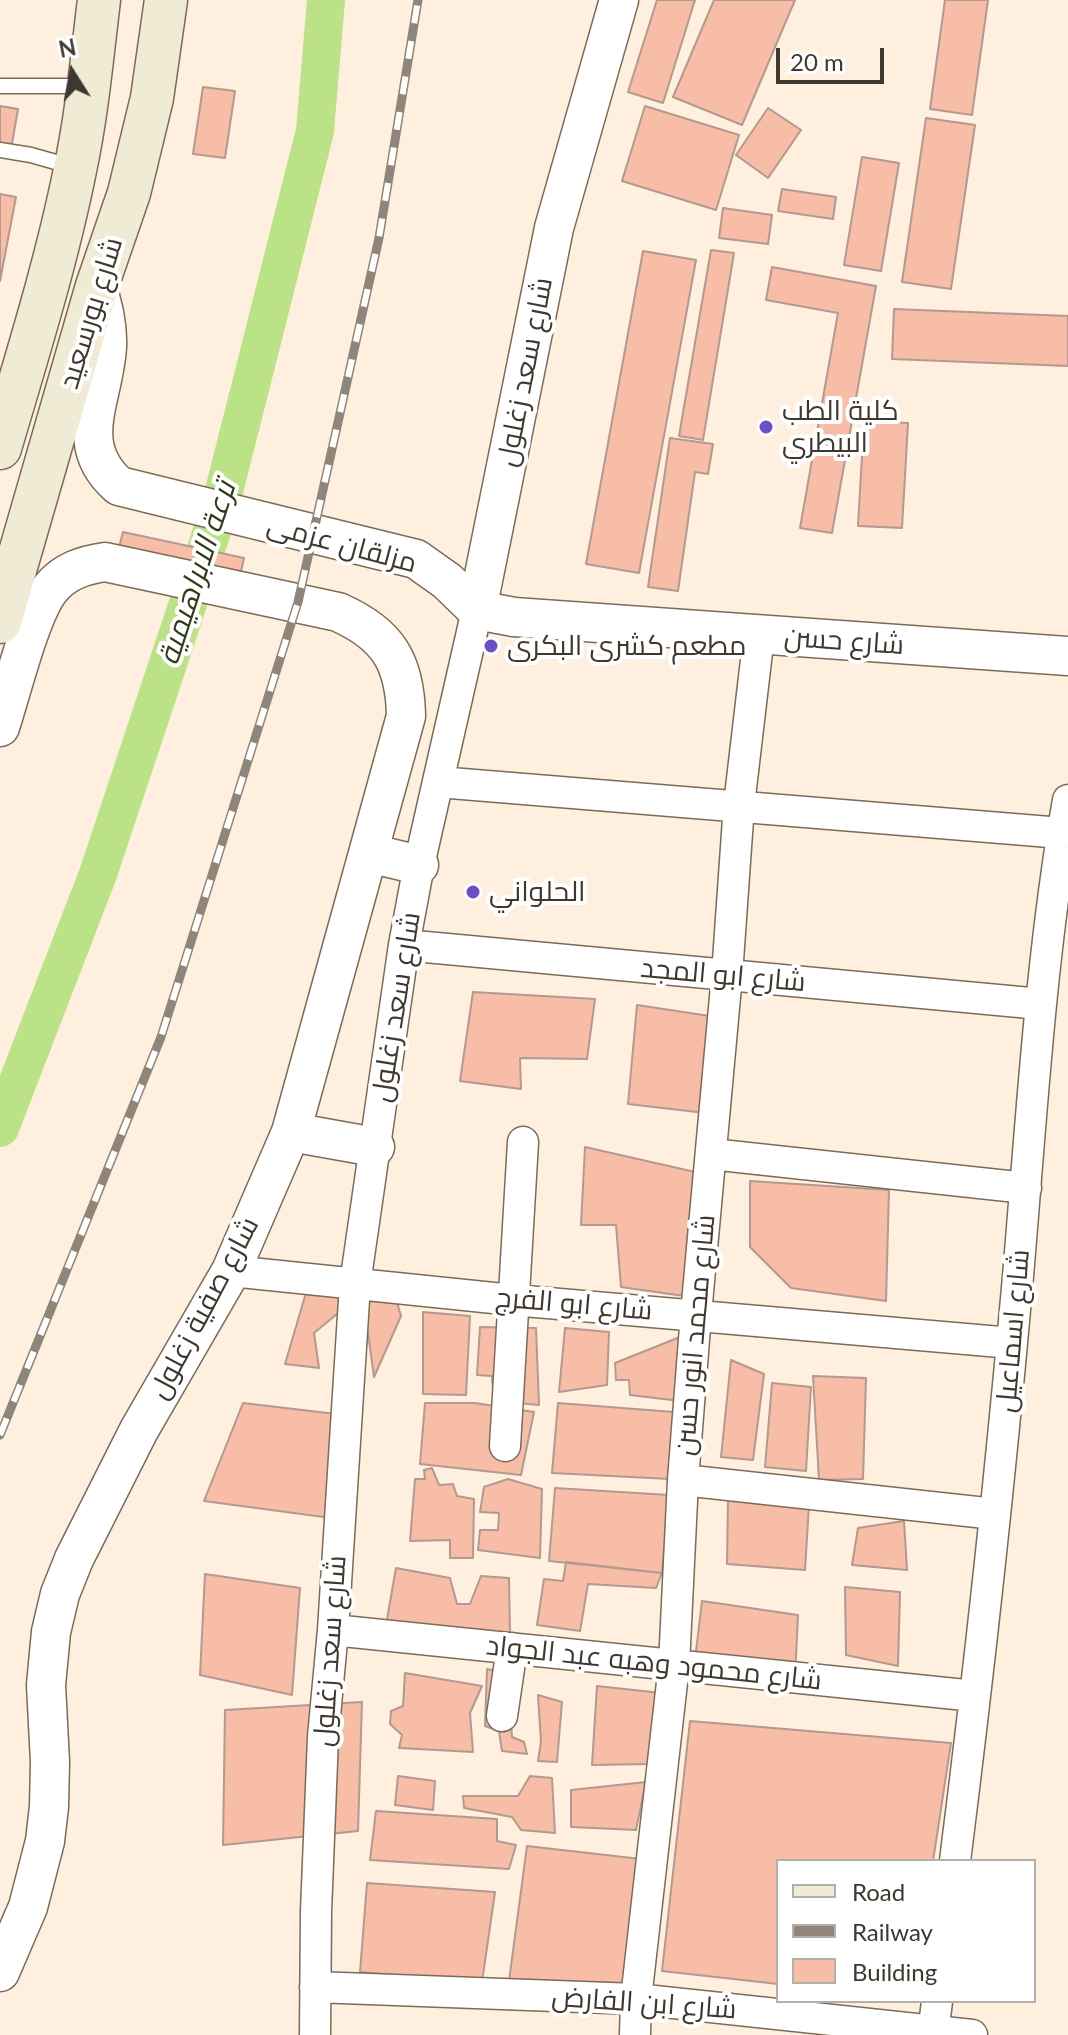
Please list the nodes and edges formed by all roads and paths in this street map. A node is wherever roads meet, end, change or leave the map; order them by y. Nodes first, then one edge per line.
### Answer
1 (99, 0) edge
2 (166, 0) edge
3 (619, 0) edge
4 (0, 86) edge
5 (89, 86) junction
6 (0, 150) edge
7 (76, 168) junction
8 (97, 286) junction
9 (0, 448) edge
10 (477, 610) junction
11 (0, 622) edge
12 (759, 635) junction
13 (1068, 656) edge
14 (0, 727) edge
15 (438, 782) junction
16 (1068, 800) edge
17 (739, 805) junction
18 (1062, 833) junction
19 (369, 853) junction
20 (419, 865) junction
21 (404, 945) junction
22 (727, 975) junction
23 (1041, 1004) junction
24 (291, 1132) junction
25 (523, 1142) dead end
26 (375, 1147) junction
27 (711, 1154) junction
28 (1026, 1188) junction
29 (231, 1271) junction
30 (355, 1284) junction
31 (513, 1300) junction
32 (696, 1314) junction
33 (1012, 1343) junction
34 (505, 1446) dead end
35 (683, 1480) junction
36 (995, 1514) junction
37 (333, 1630) junction
38 (512, 1648) junction
39 (674, 1665) junction
40 (975, 1696) junction
41 (502, 1716) dead end
42 (955, 1859) edge
43 (0, 1972) edge
44 (315, 1987) junction
45 (636, 1999) junction
46 (937, 2003) edge
47 (933, 2033) edge
48 (315, 2035) edge
49 (635, 2035) edge
50 (972, 2035) edge

1 - 5 main road, شارع بورسعيد
2 - 8 main road, شارع بورسعيد
3 - 10 street, شارع سعد زغلول
4 - 5 lane
5 - 7 main road, شارع بورسعيد
6 - 7 lane
7 - 9 main road, شارع بورسعيد
8 - 10 street, مزلقان عزمى
8 - 11 main road, شارع بورسعيد
10 - 12 street, شارع حسن
10 - 15 street, شارع سعد زغلول
12 - 13 street, شارع حسن
12 - 17 street, شارع محمد انور حسن
14 - 19 street, شارع صفية زغلول
15 - 17 street
15 - 20 street, شارع سعد زغلول
16 - 18 street, شارع اسماعيل
17 - 18 street
17 - 22 street, شارع محمد انور حسن
18 - 23 street, شارع اسماعيل
19 - 20 street
19 - 24 street, شارع صفية زغلول
20 - 21 street, شارع سعد زغلول
21 - 22 street, شارع ابو المجد
21 - 26 street, شارع سعد زغلول
22 - 23 street, شارع ابو المجد
22 - 27 street, شارع محمد انور حسن
23 - 28 street, شارع اسماعيل
24 - 26 street
24 - 29 street, شارع صفية زغلول
25 - 31 street
26 - 30 street, شارع سعد زغلول
27 - 28 street
27 - 32 street, شارع محمد انور حسن
28 - 33 street, شارع اسماعيل
29 - 30 street, شارع ابو الفرج
29 - 43 street, شارع صفية زغلول
30 - 31 street, شارع ابو الفرج
30 - 37 street, شارع سعد زغلول
31 - 32 street, شارع ابو الفرج
31 - 34 street
32 - 33 street, شارع ابو الفرج
32 - 35 street, شارع محمد انور حسن
33 - 36 street, شارع اسماعيل
35 - 36 street
35 - 39 street, شارع محمد انور حسن
36 - 40 street, شارع اسماعيل
37 - 38 street, شارع محمود وهبه عبد الجواد
37 - 44 street, شارع سعد زغلول
38 - 39 street, شارع محمود وهبه عبد الجواد
38 - 41 street
39 - 40 street, شارع محمود وهبه عبد الجواد
39 - 45 street, شارع محمد انور حسن
40 - 42 street, شارع اسماعيل
44 - 45 street, شارع ابن الفارض
44 - 48 street, شارع سعد زغلول
45 - 47 street, شارع ابن الفارض
45 - 49 street, شارع محمد انور حسن
46 - 47 street
47 - 50 street, شارع ابن الفارض

